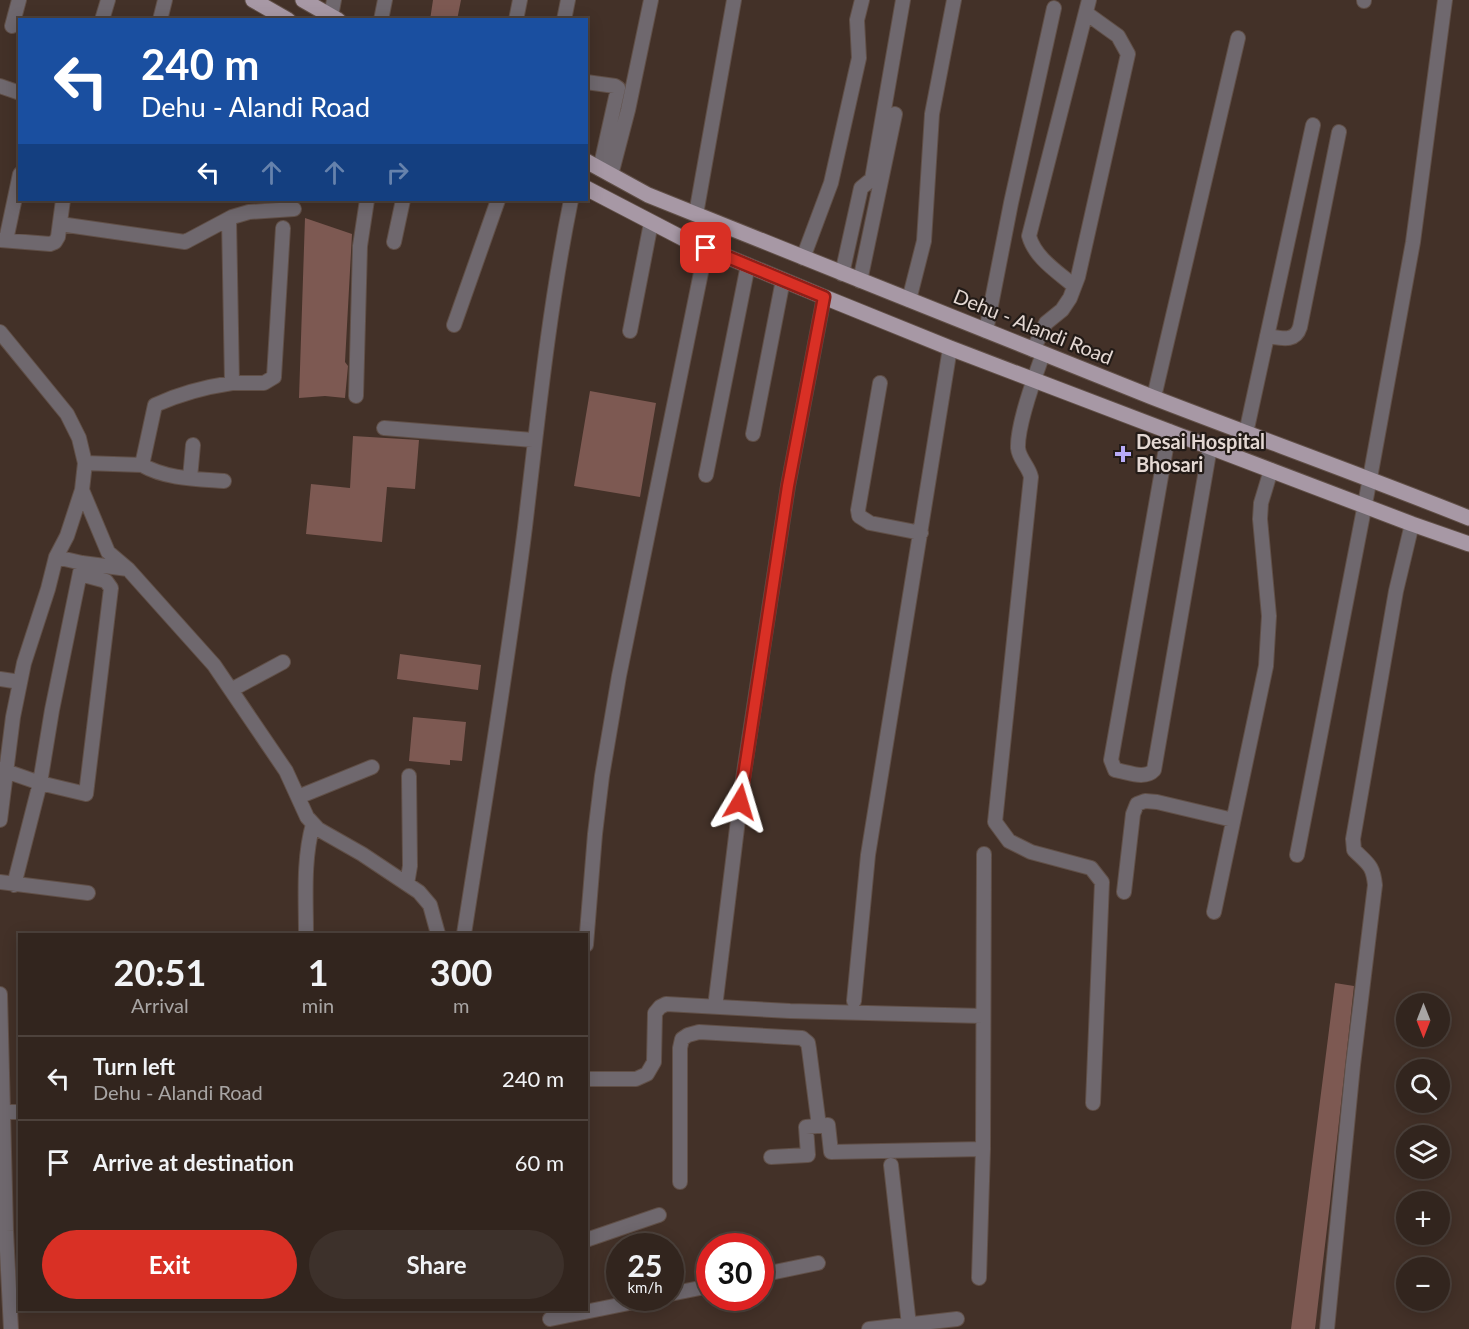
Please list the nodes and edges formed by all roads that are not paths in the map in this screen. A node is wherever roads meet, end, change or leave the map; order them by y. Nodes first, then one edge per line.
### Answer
1 (19, 0) edge
2 (108, 0) edge
3 (165, 0) edge
4 (253, 0) edge
5 (303, 0) edge
6 (334, 0) edge
7 (385, 0) edge
8 (520, 0) edge
9 (568, 0) edge
10 (651, 0) edge
11 (734, 0) edge
12 (862, 0) edge
13 (903, 0) edge
14 (954, 0) edge
15 (1445, 0) edge
16 (1087, 7) edge
17 (1054, 8) dead end
18 (103, 18) edge
19 (160, 18) edge
20 (284, 18) edge
21 (334, 18) edge
22 (381, 18) edge
23 (516, 18) edge
24 (564, 18) edge
25 (12, 26) dead end
26 (1238, 38) dead end
27 (588, 82) edge
28 (0, 86) edge
29 (18, 92) edge
30 (895, 114) dead end
31 (1313, 125) dead end
32 (1339, 132) dead end
33 (599, 169) edge
34 (18, 182) edge
35 (588, 189) edge
36 (63, 201) edge
37 (367, 201) edge
38 (403, 201) edge
39 (498, 201) edge
40 (571, 201) edge
41 (294, 209) dead end
42 (696, 214) junction
43 (229, 219) junction
44 (651, 223) junction
45 (60, 224) junction
46 (283, 228) dead end
47 (3, 240) edge
48 (394, 242) dead end
49 (706, 248) junction
50 (803, 258) junction
51 (748, 265) junction
52 (842, 274) junction
53 (783, 280) junction
54 (860, 280) junction
55 (1074, 286) junction
56 (824, 297) junction
57 (909, 300) junction
58 (454, 325) dead end
59 (630, 330) dead end
60 (986, 331) junction
61 (0, 332) edge
62 (1267, 336) junction
63 (950, 348) junction
64 (1038, 352) junction
65 (1034, 379) junction
66 (880, 383) dead end
67 (232, 384) junction
68 (356, 396) dead end
69 (1154, 398) junction
70 (384, 428) dead end
71 (1169, 431) junction
72 (1246, 433) junction
73 (753, 434) dead end
74 (533, 440) junction
75 (193, 445) dead end
76 (1210, 447) junction
77 (85, 463) junction
78 (142, 465) junction
79 (1271, 470) junction
80 (706, 476) dead end
81 (189, 478) junction
82 (1370, 478) junction
83 (224, 481) dead end
84 (82, 490) junction
85 (1364, 505) junction
86 (1469, 518) edge
87 (1412, 525) junction
88 (921, 533) junction
89 (1469, 544) edge
90 (56, 557) junction
91 (81, 568) junction
92 (128, 569) junction
93 (283, 662) dead end
94 (0, 679) edge
95 (20, 682) junction
96 (231, 690) junction
97 (372, 766) dead end
98 (3, 769) edge
99 (409, 776) dead end
100 (40, 783) junction
101 (298, 797) junction
102 (0, 818) edge
103 (1233, 820) junction
104 (313, 824) junction
105 (984, 854) dead end
106 (1297, 855) dead end
107 (0, 882) edge
108 (407, 884) junction
109 (14, 885) junction
110 (1124, 892) dead end
111 (88, 893) dead end
112 (1214, 912) dead end
113 (306, 933) edge
114 (438, 933) edge
115 (464, 933) edge
116 (587, 933) edge
117 (0, 994) edge
118 (854, 1001) dead end
119 (715, 1007) junction
120 (983, 1016) junction
121 (1, 1075) edge
122 (588, 1078) edge
123 (1093, 1103) dead end
124 (3, 1112) junction
125 (18, 1112) edge
126 (819, 1126) junction
127 (983, 1149) junction
128 (771, 1157) dead end
129 (891, 1165) dead end
130 (680, 1182) dead end
131 (659, 1215) dead end
132 (588, 1239) edge
133 (818, 1263) dead end
134 (774, 1272) edge
135 (979, 1278) dead end
136 (606, 1308) edge
137 (550, 1319) edge
138 (957, 1319) dead end
139 (909, 1325) junction
140 (11, 1329) edge
141 (869, 1329) edge
142 (1327, 1329) edge

1 - 25 street
2 - 18 street
3 - 19 street
4 - 20 main road
5 - 21 main road
6 - 21 street
7 - 22 street
8 - 23 street
9 - 24 street
10 - 33 street
11 - 42 street
12 - 50 street
13 - 52 street
14 - 57 street
15 - 82 street
16 - 55 street
16 - 55 street
17 - 60 street
26 - 69 street
27 - 33 street
28 - 29 street
30 - 54 street
31 - 62 street
32 - 62 street
33 - 42 main road, Dehu - Alandi Road
34 - 47 street
35 - 44 main road
36 - 45 street
37 - 68 street
38 - 48 street
39 - 58 street
40 - 74 street
41 - 43 street
42 - 50 main road, Dehu - Alandi Road
43 - 45 street
43 - 67 street
44 - 49 main road
44 - 59 street
45 - 47 street
46 - 67 street
49 - 51 main road
49 - 116 street
50 - 52 main road, Dehu - Alandi Road
51 - 53 main road
51 - 80 street
52 - 54 main road, Dehu - Alandi Road
53 - 56 main road
53 - 73 street
54 - 57 main road, Dehu - Alandi Road
55 - 64 street
56 - 63 main road
56 - 119 street
57 - 60 main road, Dehu - Alandi Road
60 - 64 main road, Dehu - Alandi Road
61 - 77 street
62 - 72 street
63 - 65 main road
63 - 88 street
64 - 65 street
64 - 69 main road, Dehu - Alandi Road
65 - 71 main road
65 - 123 street
66 - 88 street
67 - 78 street
69 - 72 main road, Dehu - Alandi Road
70 - 74 street
71 - 76 main road
71 - 76 street
72 - 82 main road, Dehu - Alandi Road
74 - 115 street
75 - 81 street
76 - 79 main road
77 - 78 street
77 - 84 street
78 - 81 street
79 - 85 main road
79 - 103 street
81 - 83 street
82 - 85 street
82 - 86 main road, Dehu - Alandi Road
84 - 90 street
84 - 92 street
85 - 87 main road
85 - 106 street
87 - 89 main road
87 - 142 street
88 - 118 street
90 - 91 street
90 - 95 street
91 - 92 street
91 - 100 street
91 - 100 street
92 - 96 street
93 - 96 street
94 - 95 street
95 - 98 street
96 - 101 street
97 - 101 street
98 - 100 street
98 - 102 street
99 - 108 street
100 - 109 street
101 - 104 street
103 - 110 street
103 - 112 street
104 - 108 street
104 - 113 street
105 - 120 street
107 - 109 street
108 - 114 street
109 - 111 street
117 - 121 street
119 - 120 street
119 - 122 street
120 - 127 street
121 - 124 street
124 - 125 street
124 - 140 street
126 - 127 street
126 - 128 street
126 - 130 street
127 - 135 street
129 - 139 street
131 - 132 street
133 - 134 street
136 - 137 street
138 - 139 street
139 - 141 street

